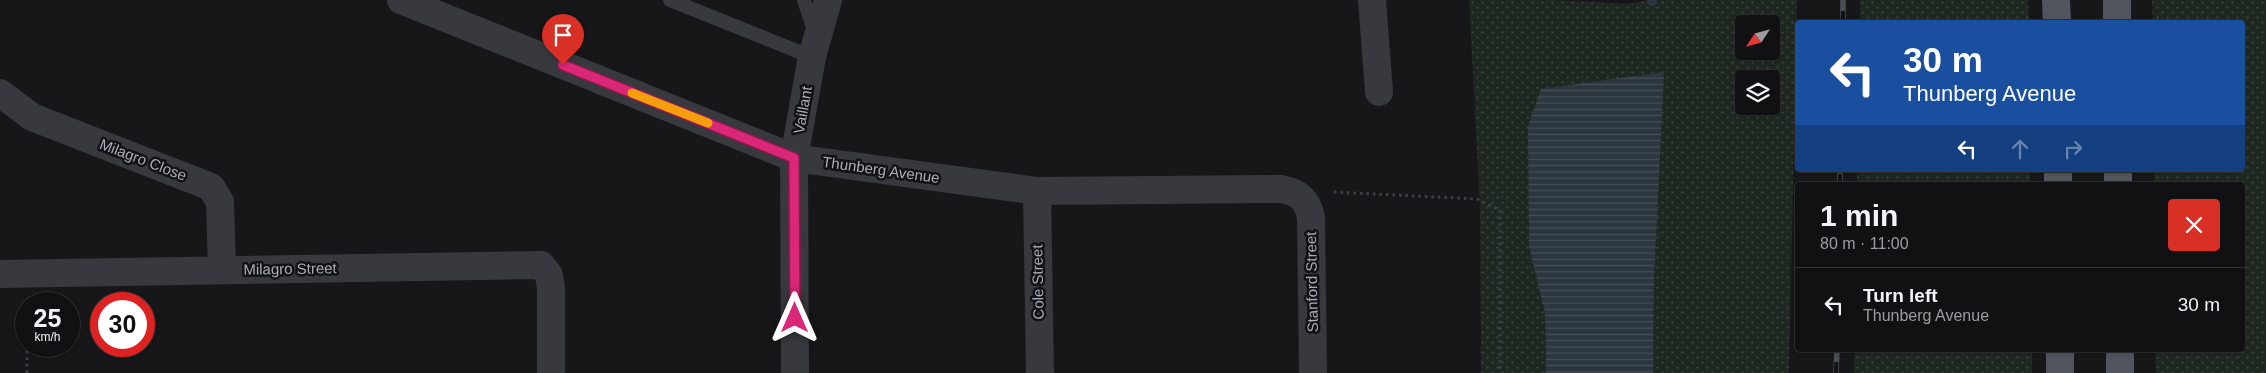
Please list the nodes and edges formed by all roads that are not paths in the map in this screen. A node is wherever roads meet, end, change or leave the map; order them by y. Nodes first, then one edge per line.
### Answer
1 (401, 0) edge
2 (670, 0) edge
3 (804, 0) edge
4 (828, 0) edge
5 (1372, 0) edge
6 (2056, 0) edge
7 (2117, 0) edge
8 (2057, 20) edge
9 (2117, 20) edge
10 (815, 47) junction
11 (1380, 92) dead end
12 (0, 93) edge
13 (794, 158) junction
14 (1037, 191) junction
15 (1295, 193) joint
16 (222, 270) junction
17 (0, 274) edge
18 (2060, 352) edge
19 (2120, 352) edge
20 (551, 373) edge
21 (795, 373) edge
22 (1040, 373) edge
23 (1313, 373) edge
24 (2060, 373) edge
25 (2120, 373) edge

1 - 13 street, Thunberg Avenue
2 - 10 lane
3 - 10 lane
4 - 10 street, Vaillant
5 - 11 street
6 - 8 main road
7 - 9 main road
10 - 13 street, Vaillant
12 - 16 street, Milagro Close
13 - 14 street, Thunberg Avenue
13 - 21 street, Vaillant
14 - 15 street, Thunberg Avenue
14 - 22 street, Cole Street
15 - 23 street, Stanford Street
16 - 17 street, Milagro Street
16 - 20 street, Milagro Street
18 - 24 main road
19 - 25 main road

